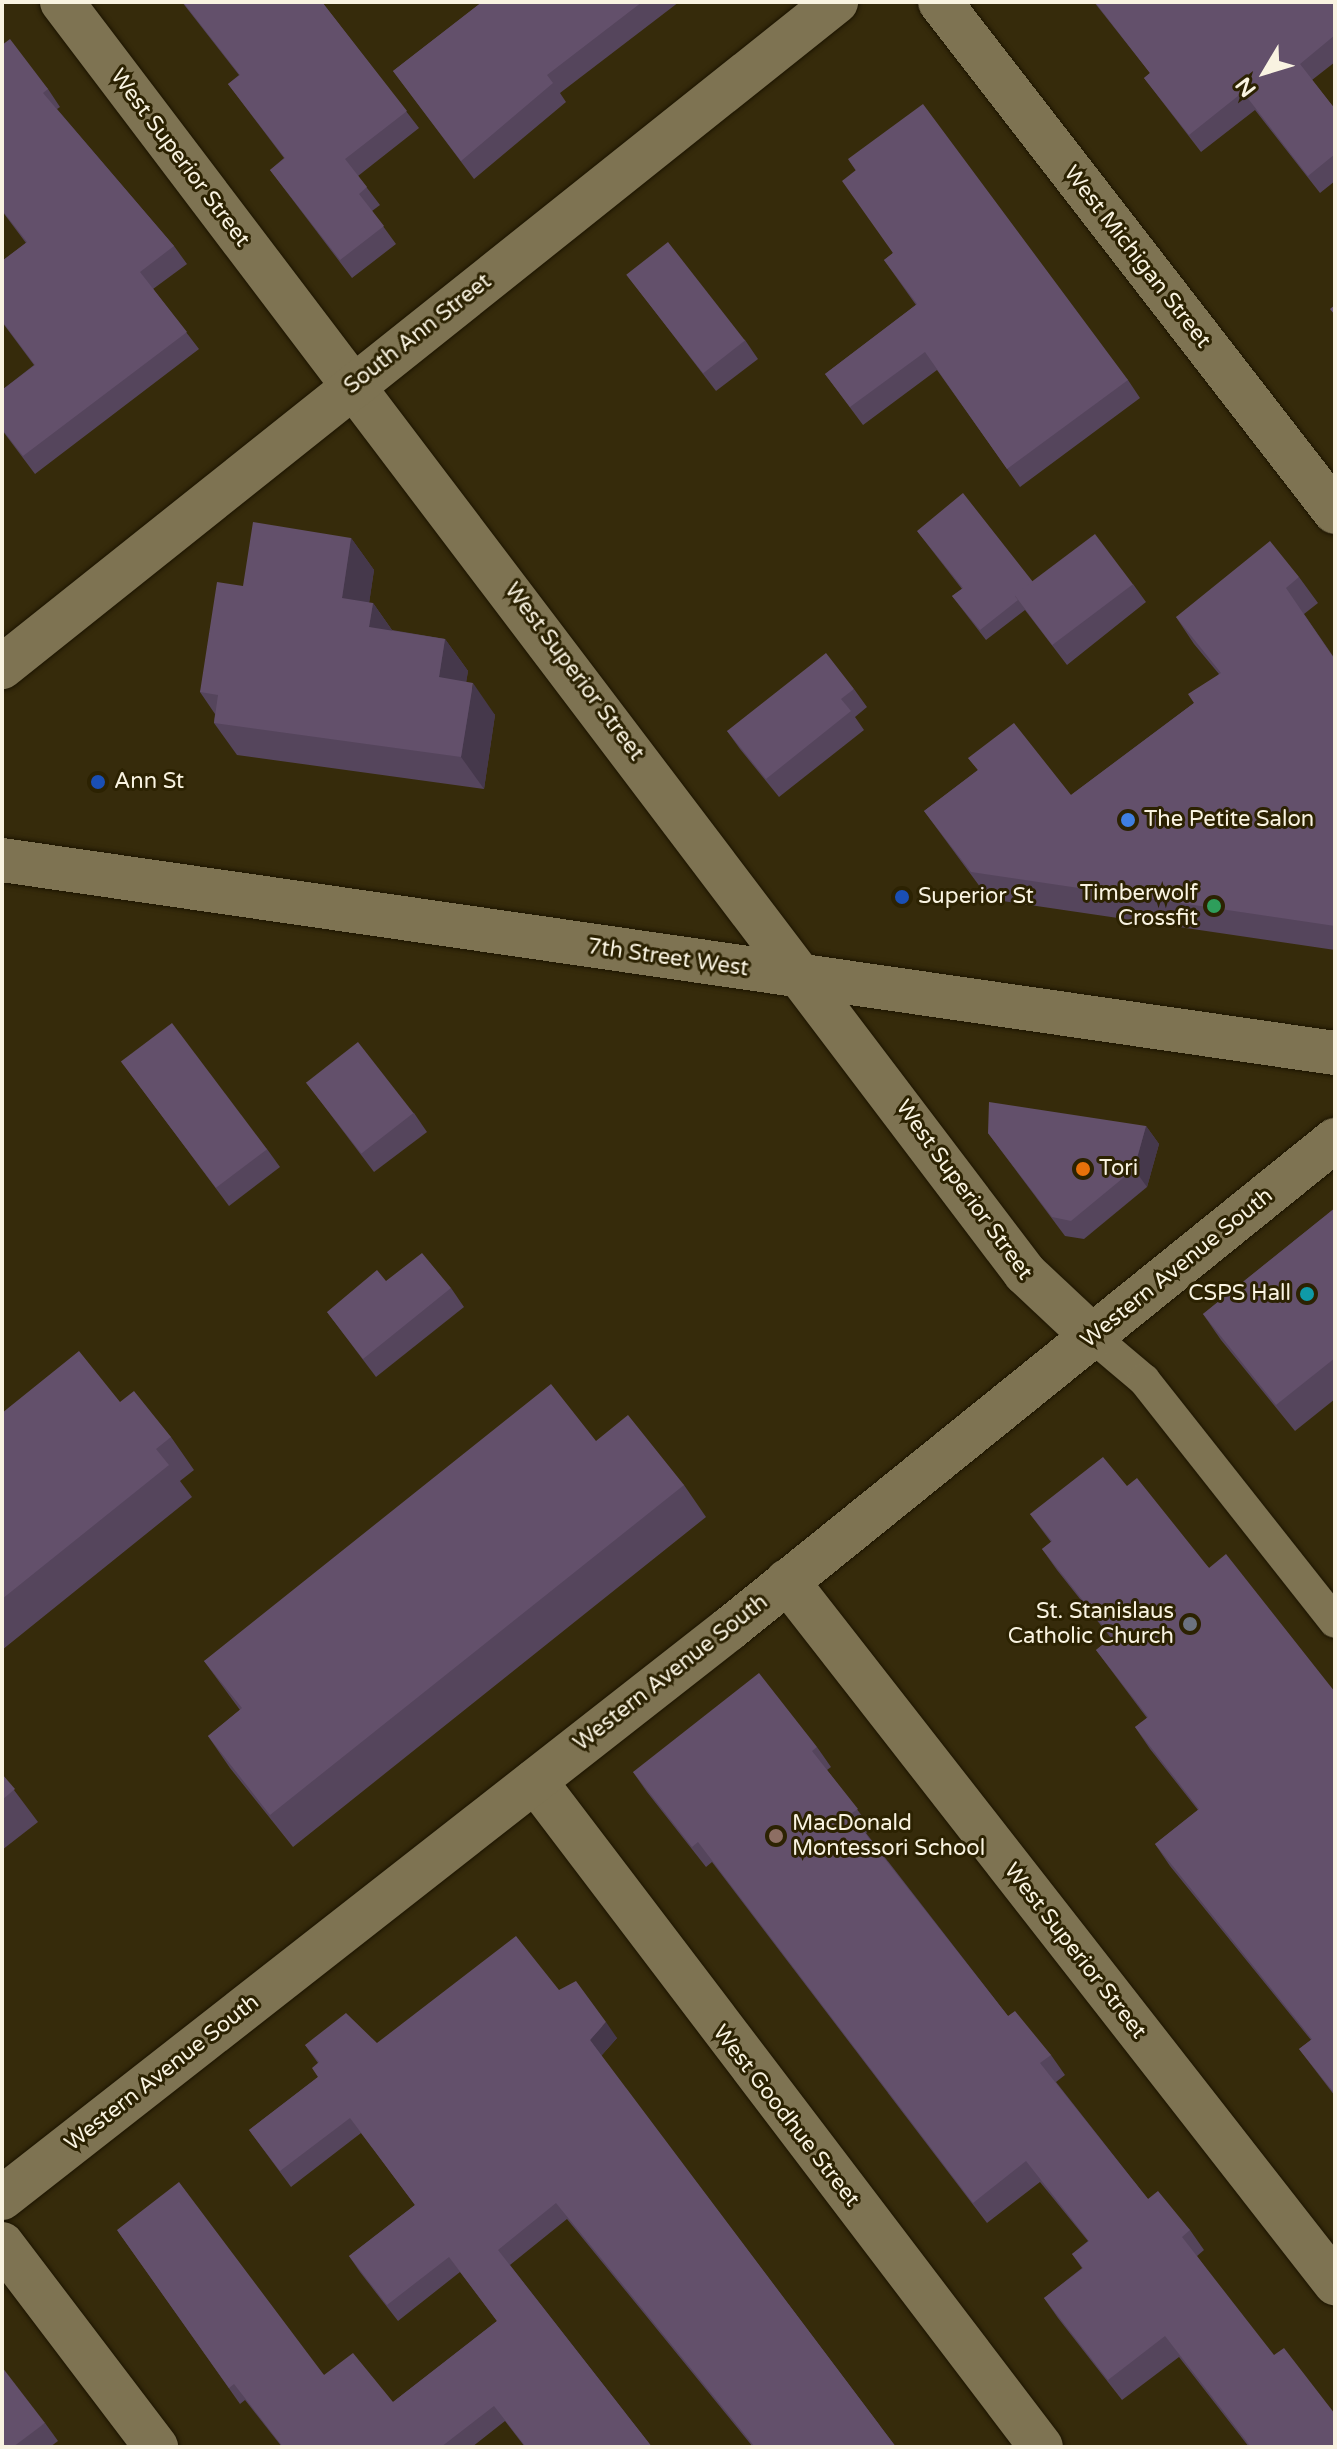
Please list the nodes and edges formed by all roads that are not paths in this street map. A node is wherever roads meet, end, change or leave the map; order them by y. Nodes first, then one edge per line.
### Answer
1 (62, 2) edge
2 (836, 2) edge
3 (940, 2) edge
4 (355, 385) junction
5 (1335, 512) edge
6 (2, 667) edge
7 (2, 860) edge
8 (805, 977) junction
9 (1335, 1053) edge
10 (1335, 1140) edge
11 (1092, 1336) junction
12 (787, 1581) junction
13 (1335, 1622) edge
14 (535, 1781) junction
15 (2, 2198) edge
16 (2, 2244) edge
17 (1335, 2283) edge
18 (156, 2447) edge
19 (1041, 2447) edge

1 - 4 street, West Superior Street
2 - 4 street, South Ann Street
3 - 5 street, West Michigan Street
4 - 6 street, South Ann Street
4 - 8 street, West Superior Street
7 - 8 street, 7th Street West
8 - 9 street, 7th Street West
8 - 11 street, West Superior Street
10 - 11 street, Western Avenue South
11 - 12 street, Western Avenue South
11 - 13 lane
12 - 14 street, Western Avenue South
12 - 17 street, West Superior Street
14 - 15 street, Western Avenue South
14 - 19 street, West Goodhue Street
16 - 18 street

